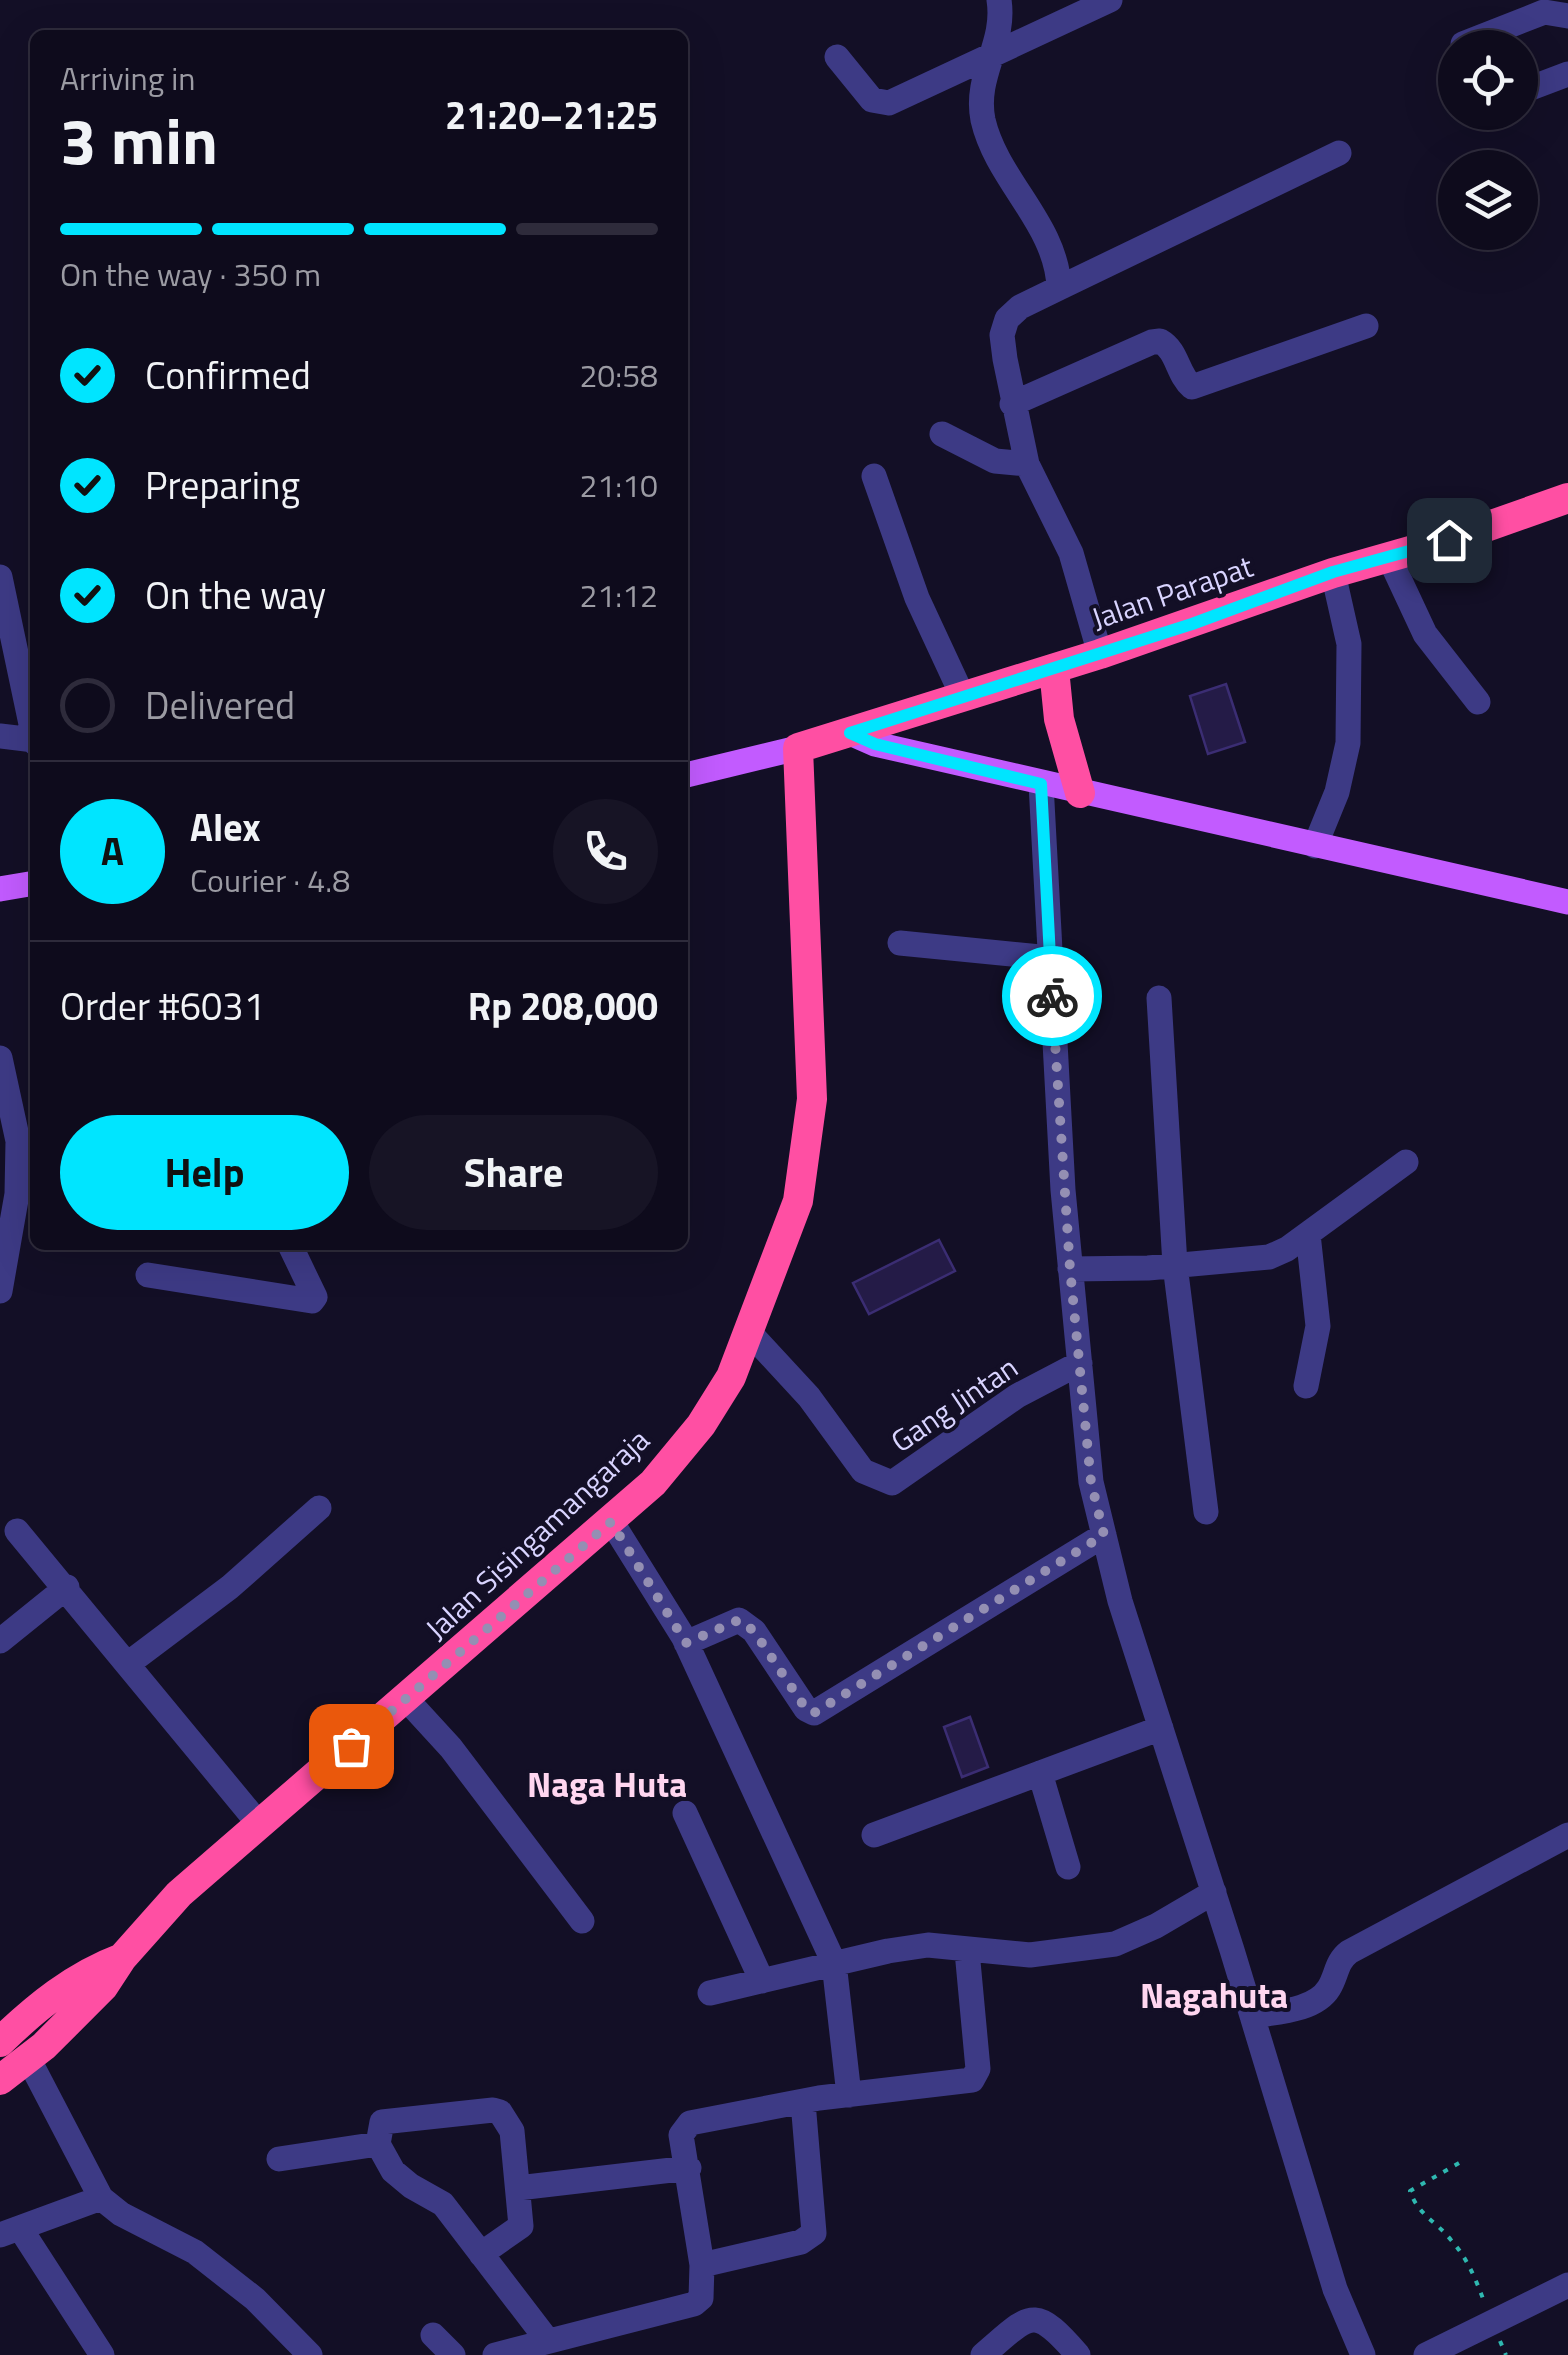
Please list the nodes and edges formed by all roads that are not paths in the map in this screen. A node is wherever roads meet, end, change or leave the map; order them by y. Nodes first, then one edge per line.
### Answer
1 (998, 0) edge
2 (1110, 0) edge
3 (1568, 16) edge
4 (1498, 30) edge
5 (837, 57) dead end
6 (990, 57) junction
7 (1568, 74) edge
8 (1538, 85) edge
9 (1339, 153) dead end
10 (1059, 288) junction
11 (1366, 326) dead end
12 (1012, 404) junction
13 (942, 434) dead end
14 (1027, 464) junction
15 (874, 476) dead end
16 (1568, 498) edge
17 (1389, 557) junction
18 (1333, 572) junction
19 (0, 577) edge
20 (1100, 654) junction
21 (1054, 669) junction
22 (963, 697) junction
23 (1478, 702) dead end
24 (30, 718) edge
25 (850, 733) junction
26 (0, 736) edge
27 (30, 740) edge
28 (798, 748) junction
29 (688, 775) edge
30 (1041, 784) junction
31 (1080, 793) junction
32 (1315, 846) junction
33 (30, 884) edge
34 (0, 889) edge
35 (1568, 902) edge
36 (900, 943) dead end
37 (1050, 958) junction
38 (1159, 998) dead end
39 (0, 1058) edge
40 (26, 1160) edge
41 (1406, 1162) dead end
42 (1308, 1234) junction
43 (292, 1250) edge
44 (1175, 1265) junction
45 (1070, 1269) junction
46 (148, 1275) dead end
47 (0, 1291) edge
48 (749, 1332) junction
49 (1080, 1363) junction
50 (1306, 1386) dead end
51 (319, 1508) dead end
52 (1206, 1512) dead end
53 (611, 1522) junction
54 (18, 1531) dead end
55 (1104, 1535) junction
56 (67, 1587) junction
57 (0, 1641) edge
58 (686, 1643) junction
59 (129, 1663) junction
60 (406, 1700) junction
61 (1160, 1728) junction
62 (1040, 1773) junction
63 (685, 1812) dead end
64 (259, 1824) junction
65 (874, 1835) dead end
66 (1568, 1835) edge
67 (1068, 1867) dead end
68 (1214, 1892) junction
69 (582, 1921) dead end
70 (968, 1950) junction
71 (122, 1958) junction
72 (834, 1964) junction
73 (762, 1981) junction
74 (710, 1994) dead end
75 (1252, 2016) junction
76 (0, 2042) edge
77 (28, 2058) junction
78 (0, 2080) edge
79 (850, 2095) junction
80 (803, 2102) junction
81 (378, 2144) junction
82 (279, 2159) dead end
83 (688, 2168) junction
84 (518, 2188) junction
85 (100, 2198) junction
86 (10, 2231) edge
87 (481, 2254) junction
88 (702, 2264) junction
89 (1568, 2285) edge
90 (433, 2335) dead end
91 (548, 2342) junction
92 (102, 2355) edge
93 (310, 2355) edge
94 (454, 2355) edge
95 (495, 2355) edge
96 (983, 2355) edge
97 (1078, 2355) edge
98 (1364, 2355) edge
99 (1426, 2355) edge

1 - 6 street
2 - 6 street
3 - 4 street
5 - 6 street
6 - 10 street
7 - 8 street
9 - 10 street
10 - 12 street
11 - 12 street
12 - 14 street
13 - 14 street
14 - 20 street
15 - 22 street
16 - 17 highway, Jalan Parapat
17 - 18 highway, Jalan Parapat
17 - 23 street
18 - 20 highway, Jalan Parapat
18 - 32 street
19 - 24 street
20 - 21 highway, Jalan Parapat
21 - 22 highway, Jalan Parapat
21 - 31 highway
22 - 25 highway, Jalan Parapat
25 - 28 highway, Jalan Parapat
25 - 30 main road
26 - 27 street
28 - 29 main road
28 - 48 highway, Jalan Sisingamangaraja
30 - 31 main road
30 - 37 street
31 - 32 main road
32 - 35 main road
33 - 34 main road
36 - 37 street
37 - 45 street
38 - 44 street
39 - 40 street
40 - 47 street
41 - 42 street
42 - 44 street
42 - 50 street
43 - 46 street
44 - 45 street
44 - 52 street
45 - 49 street
48 - 49 street, Gang Jintan
48 - 53 highway, Jalan Sisingamangaraja
49 - 55 street
51 - 59 street
53 - 58 street
53 - 60 highway, Jalan Sisingamangaraja
54 - 56 street
55 - 58 street
55 - 61 street
56 - 57 street
56 - 59 street
58 - 72 street
59 - 64 street
60 - 64 highway, Jalan Sisingamangaraja
60 - 69 street
61 - 62 street
61 - 68 street
62 - 65 street
62 - 67 street
63 - 73 street
64 - 71 highway, Jalan Sisingamangaraja
66 - 75 street
68 - 70 street
68 - 75 street
70 - 72 street
70 - 79 street
71 - 76 highway, Jalan Sisingamangaraja
71 - 77 highway, Jalan Sisingamangaraja
72 - 73 street
72 - 79 street
73 - 74 street
75 - 98 street
77 - 78 highway, Jalan Sisingamangaraja
77 - 85 street
79 - 80 street
80 - 83 street
80 - 88 street
81 - 82 street
81 - 84 street
81 - 87 street
83 - 84 street
83 - 88 street
84 - 87 street
85 - 86 street
85 - 93 street
86 - 92 street
87 - 91 street
88 - 91 street
89 - 99 street
90 - 94 street
91 - 95 street
96 - 97 street

